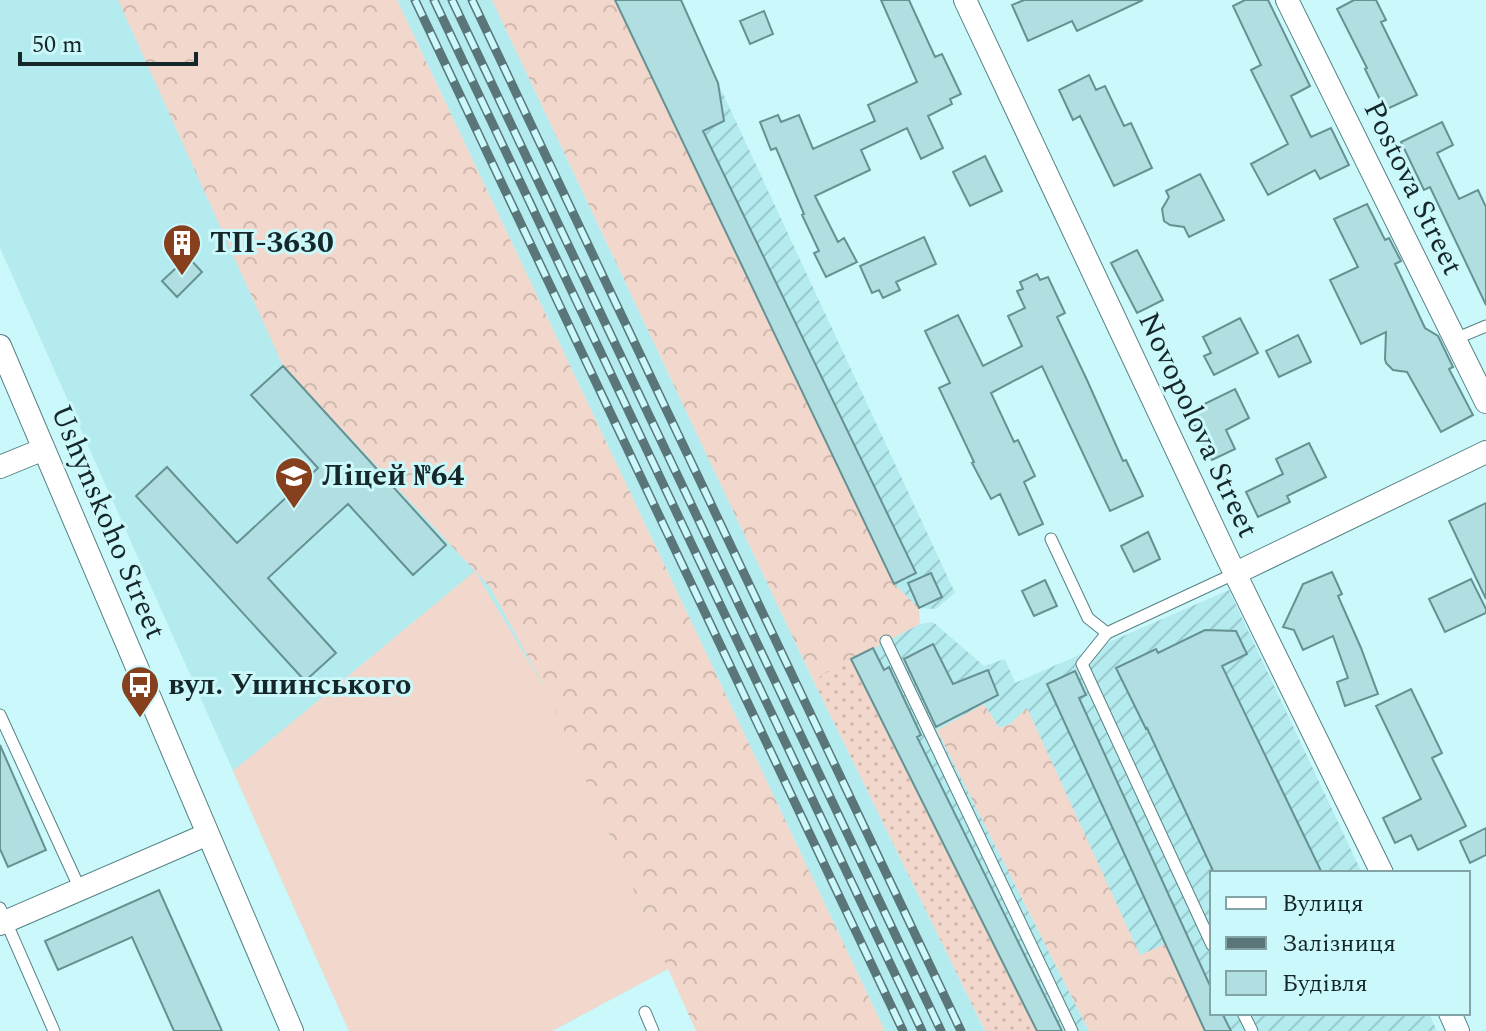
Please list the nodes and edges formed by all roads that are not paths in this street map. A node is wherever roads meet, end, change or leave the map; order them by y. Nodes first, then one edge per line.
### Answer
1 (965, 0) edge
2 (1287, 0) edge
3 (1486, 326) edge
4 (1455, 339) junction
5 (0, 346) edge
6 (1486, 402) edge
7 (44, 449) junction
8 (1486, 452) edge
9 (0, 467) edge
10 (1051, 539) dead end
11 (1236, 573) junction
12 (1107, 633) junction
13 (886, 641) dead end
14 (0, 715) edge
15 (208, 834) junction
16 (1381, 871) edge
17 (80, 889) junction
18 (2, 918) edge
19 (1210, 941) edge
20 (645, 1012) dead end
21 (52, 1030) edge
22 (292, 1031) edge
23 (653, 1031) edge
24 (1072, 1031) edge

1 - 11 street, Novopolova Street
2 - 4 street, Postova Street
3 - 4 lane
4 - 6 street, Postova Street
5 - 7 street, Ushynskoho Street
7 - 9 street
7 - 15 street, Ushynskoho Street
8 - 11 street
10 - 12 lane
11 - 12 lane
11 - 16 street, Novopolova Street
12 - 19 lane
13 - 24 lane
14 - 17 lane
15 - 17 street
15 - 22 street, Ushynskoho Street
17 - 18 street
18 - 21 lane
20 - 23 lane

